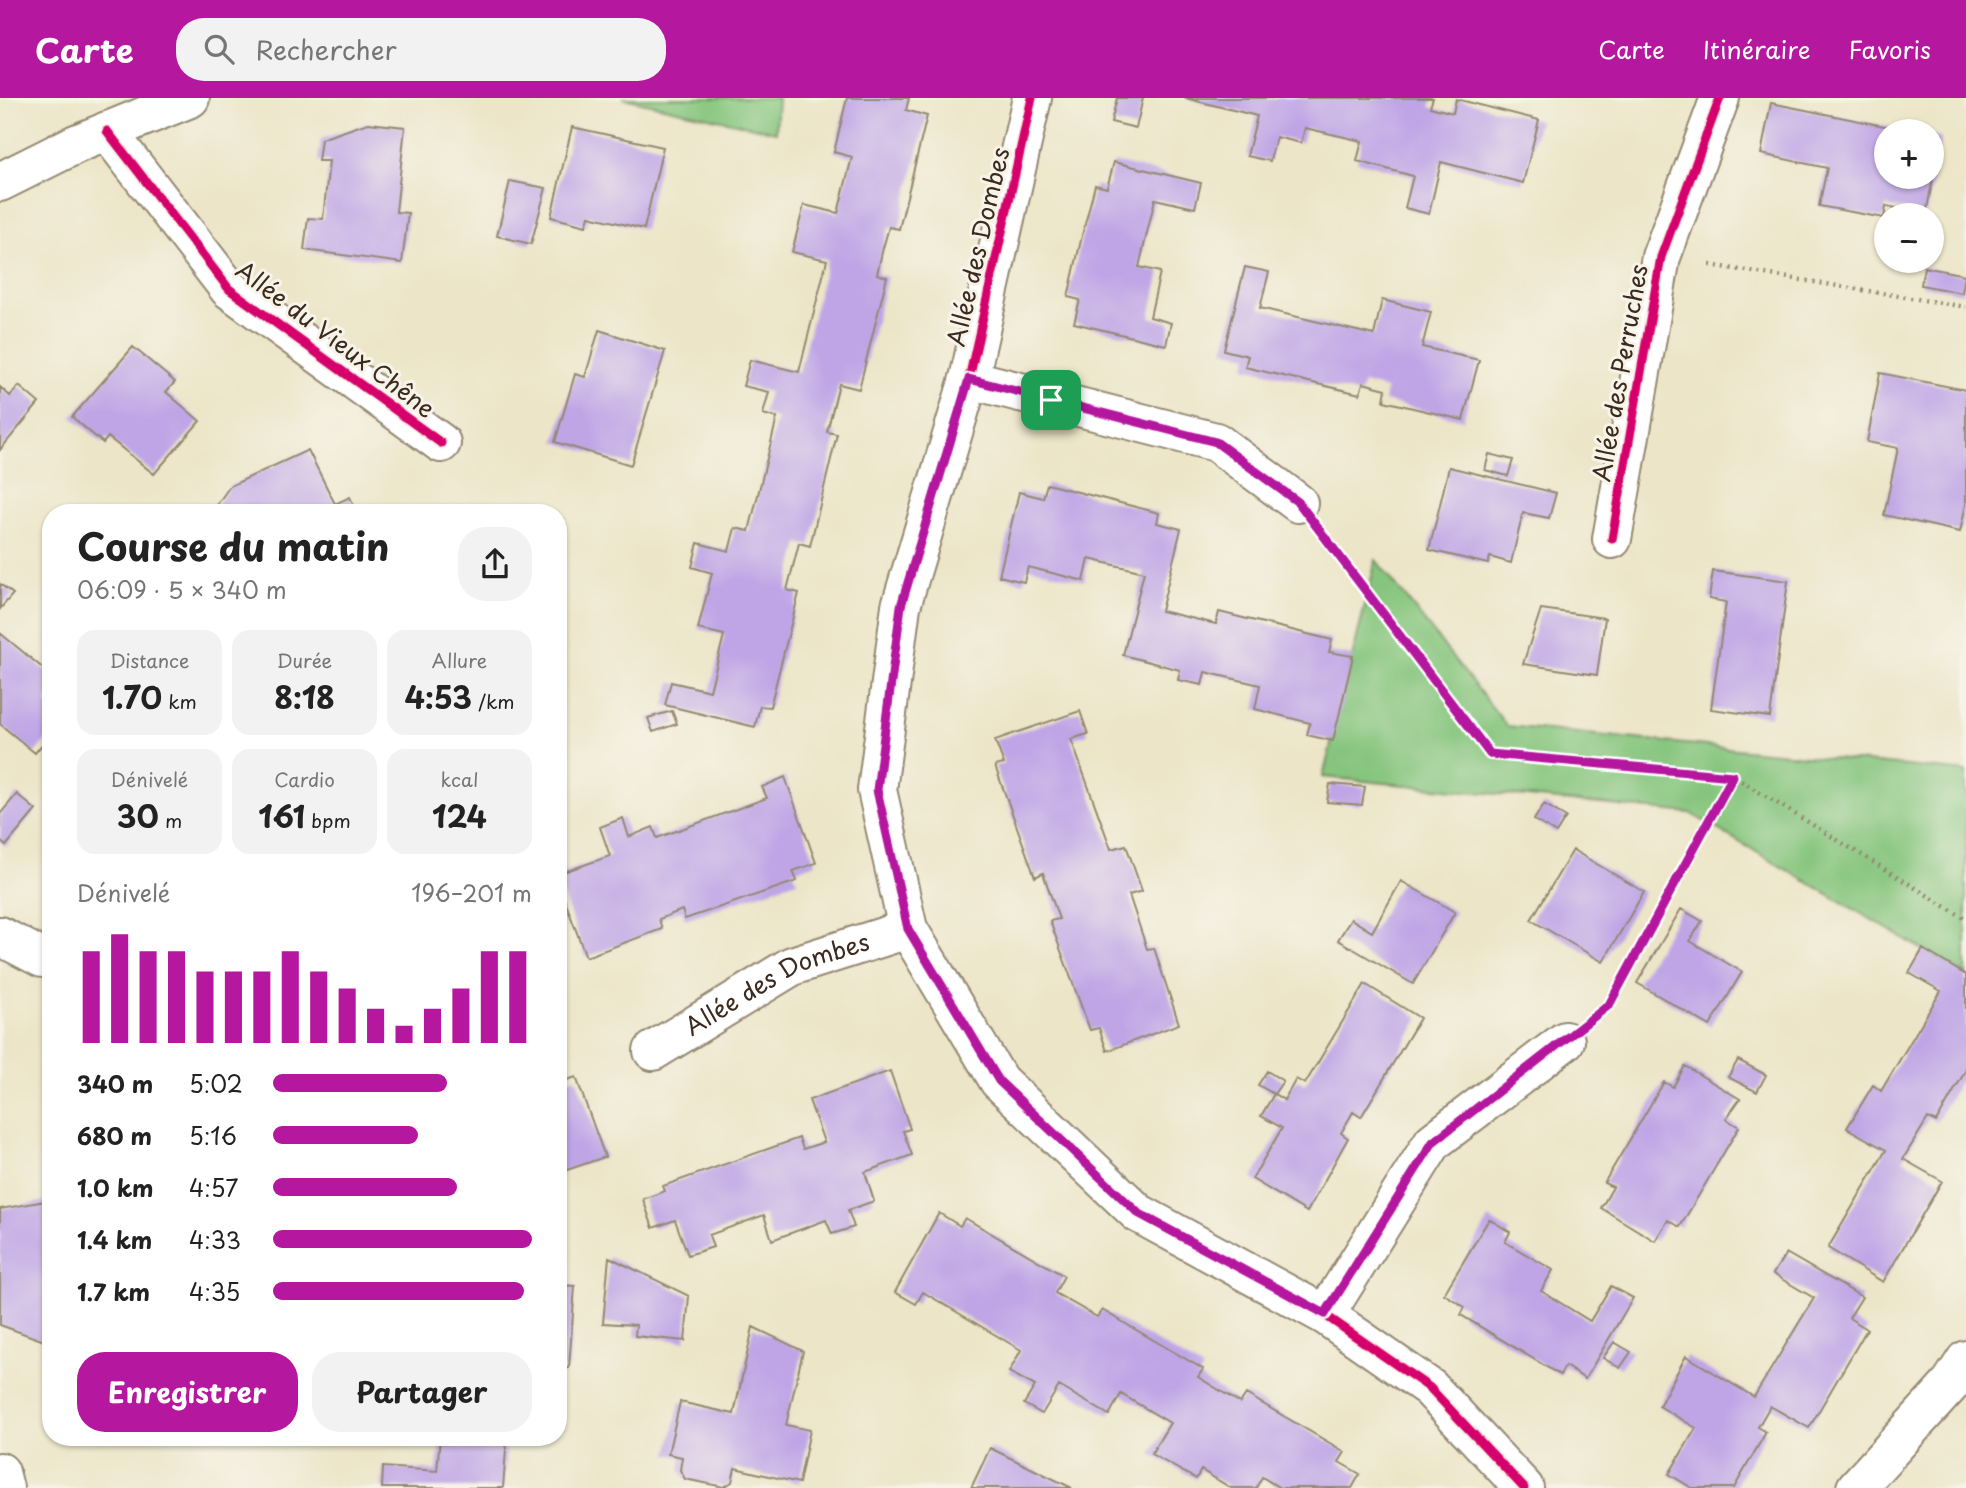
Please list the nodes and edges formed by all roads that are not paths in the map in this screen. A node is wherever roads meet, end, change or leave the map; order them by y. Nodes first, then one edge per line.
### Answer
1 (190, 98) edge
2 (1032, 98) edge
3 (1720, 98) edge
4 (107, 131) junction
5 (0, 182) edge
6 (969, 379) junction
7 (441, 443) dead end
8 (1298, 502) road end
9 (1612, 539) dead end
10 (908, 929) junction
11 (0, 936) edge
12 (42, 958) edge
13 (1565, 1041) road end
14 (653, 1051) dead end
15 (1325, 1314) junction
16 (1966, 1360) edge
17 (0, 1472) edge
18 (4, 1488) edge
19 (1524, 1488) edge
20 (1856, 1488) edge

1 - 4 street
2 - 6 street, Allée des Dombes
3 - 9 street, Allée des Perruches
4 - 5 street
4 - 7 street, Allée du Vieux Chêne
6 - 8 street, Allée des Dombes
6 - 10 street, Allée des Dombes
10 - 14 street, Allée des Dombes
10 - 15 street, Allée des Dombes
11 - 12 street
13 - 15 street
15 - 19 street, Allée des Dombes
16 - 20 street
17 - 18 street

